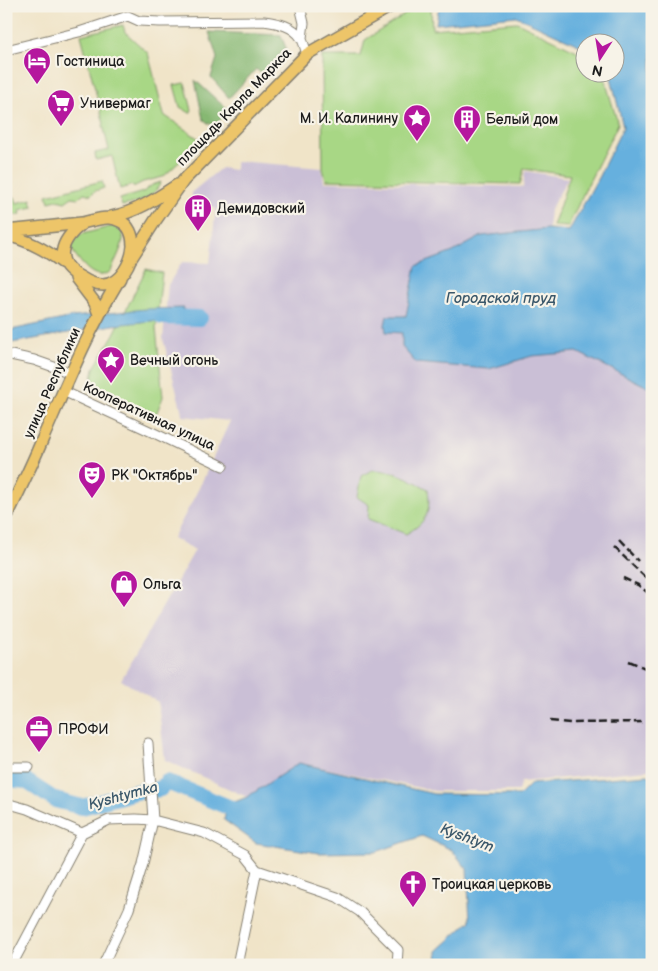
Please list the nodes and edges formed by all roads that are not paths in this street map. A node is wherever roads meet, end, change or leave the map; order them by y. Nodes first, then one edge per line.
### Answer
1 (124, 6) edge
2 (300, 6) edge
3 (391, 6) edge
4 (128, 16) junction
5 (302, 38) junction
6 (6, 50) edge
7 (307, 54) junction
8 (183, 181) junction
9 (107, 218) junction
10 (83, 222) junction
11 (6, 231) edge
12 (6, 235) edge
13 (130, 260) junction
14 (65, 265) junction
15 (122, 274) junction
16 (99, 314) junction
17 (6, 354) edge
18 (71, 373) junction
19 (63, 391) junction
20 (223, 466) dead end
21 (6, 518) edge
22 (148, 744) dead end
23 (6, 767) edge
24 (29, 767) dead end
25 (6, 803) edge
26 (153, 820) junction
27 (82, 833) junction
28 (258, 870) junction
29 (12, 965) edge
30 (104, 965) edge
31 (237, 965) edge
32 (396, 965) edge

1 - 4 street
2 - 5 street
3 - 7 main road, площадь Карла Маркса
4 - 5 street
4 - 6 street
5 - 7 street
7 - 8 main road, площадь Карла Маркса
8 - 9 main road
8 - 13 main road
9 - 10 main road
9 - 13 main road
10 - 11 main road
10 - 14 main road
12 - 14 main road
13 - 15 main road
14 - 15 main road
14 - 16 main road
15 - 16 main road, улица Республики
16 - 18 main road, улица Республики
17 - 18 street, Кооперативная улица
18 - 19 main road, улица Республики
19 - 20 street, Кооперативная улица
19 - 21 main road, улица Республики
22 - 26 street
23 - 24 street
25 - 27 street
26 - 27 street
26 - 28 street
26 - 30 street
27 - 29 street
28 - 31 street
28 - 32 street

